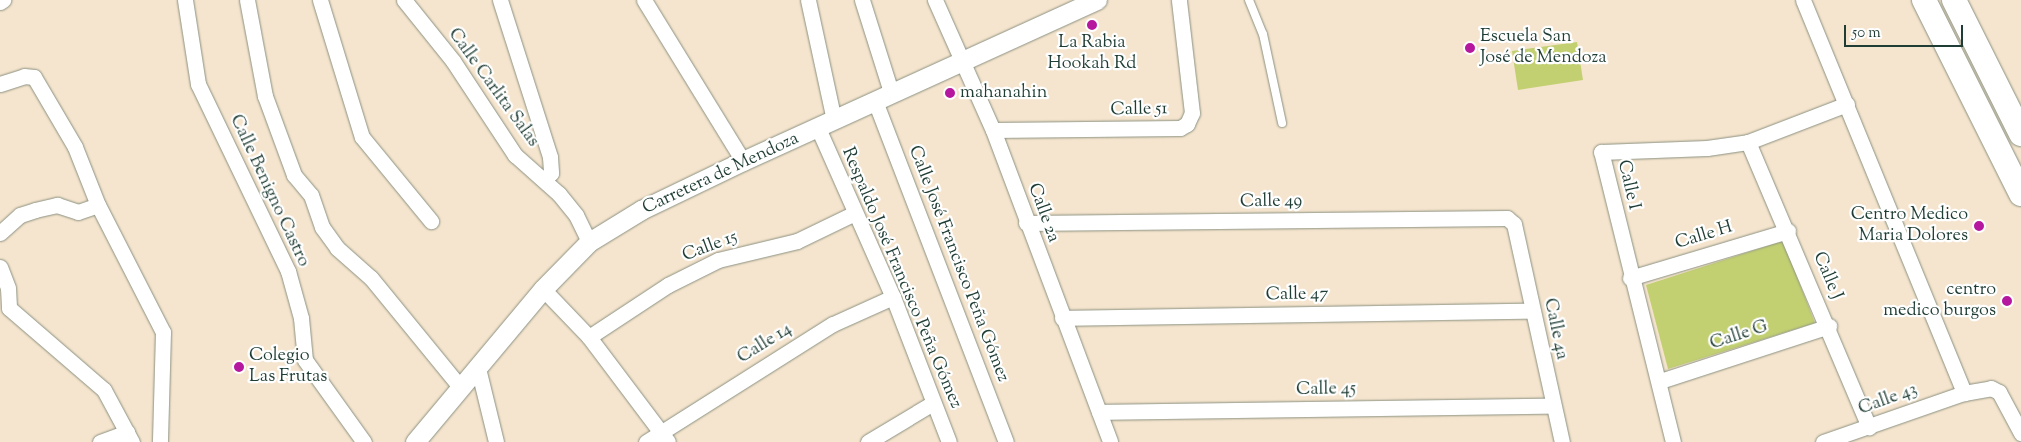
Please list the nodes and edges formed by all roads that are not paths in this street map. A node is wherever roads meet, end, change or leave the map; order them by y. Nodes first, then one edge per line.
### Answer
1 (185, 0) edge
2 (248, 0) edge
3 (320, 0) edge
4 (404, 0) edge
5 (500, 0) edge
6 (644, 0) edge
7 (808, 0) edge
8 (862, 0) edge
9 (935, 0) edge
10 (1096, 0) edge
11 (1179, 0) edge
12 (1249, 0) edge
13 (1803, 0) edge
14 (1924, 0) edge
15 (1954, 0) edge
16 (963, 61) junction
17 (0, 84) edge
18 (883, 96) junction
19 (1846, 104) junction
20 (1282, 123) dead end
21 (826, 124) junction
22 (2019, 125) edge
23 (993, 130) junction
24 (1748, 142) junction
25 (743, 161) junction
26 (544, 180) junction
27 (2021, 194) edge
28 (98, 205) junction
29 (854, 214) junction
30 (431, 222) dead end
31 (1026, 223) junction
32 (1514, 224) joint
33 (1788, 231) junction
34 (0, 233) edge
35 (589, 242) junction
36 (0, 267) edge
37 (1630, 278) junction
38 (543, 289) junction
39 (893, 297) junction
40 (5, 306) edge
41 (1532, 311) junction
42 (1062, 318) junction
43 (1829, 326) junction
44 (590, 337) junction
45 (478, 368) junction
46 (1660, 381) junction
47 (461, 388) junction
48 (1964, 393) junction
49 (933, 403) junction
50 (1553, 406) junction
51 (1099, 412) junction
52 (1869, 427) junction
53 (2021, 433) edge
54 (665, 436) edge
55 (130, 437) edge
56 (100, 442) edge
57 (160, 442) edge
58 (364, 442) edge
59 (415, 442) edge
60 (496, 442) edge
61 (646, 442) edge
62 (868, 442) edge
63 (949, 442) edge
64 (1006, 442) edge
65 (1110, 442) edge
66 (1562, 442) edge
67 (1673, 442) edge
68 (1823, 442) edge

1 - 58 street, Calle Benigno Castro
2 - 47 street
3 - 30 street
4 - 26 street, Calle Carlita Salas
5 - 26 street
6 - 25 street
7 - 21 street, Respaldo José Francisco Peña Gómez
8 - 18 street, Calle José Francisco Peña Gómez
9 - 16 street, Calle 2a
10 - 16 street, Carretera de Mendoza
11 - 23 street, Calle 51
12 - 20 lane
13 - 19 street
14 - 27 main road
15 - 22 main road
16 - 18 street, Carretera de Mendoza
16 - 23 street, Calle 2a
17 - 28 street
18 - 21 street, Carretera de Mendoza
18 - 64 street, Calle José Francisco Peña Gómez
19 - 24 street, Calle I
19 - 48 street
21 - 25 street, Carretera de Mendoza
21 - 29 street, Respaldo José Francisco Peña Gómez
23 - 31 street, Calle 2a
24 - 33 street, Calle J
24 - 37 street, Calle I
25 - 35 street, Carretera de Mendoza
26 - 35 street, Calle Carlita Salas
28 - 34 street
28 - 57 street
29 - 39 street, Respaldo José Francisco Peña Gómez
29 - 44 street, Calle 15
31 - 32 street, Calle 49
31 - 42 street, Calle 2a
32 - 41 street, Calle 4a
33 - 37 street, Calle H
33 - 43 street, Calle J
35 - 38 street, Carretera de Mendoza
36 - 40 street
37 - 46 street, Calle I
38 - 44 street
38 - 45 street, Carretera de Mendoza
39 - 49 street, Respaldo José Francisco Peña Gómez
39 - 54 street, Calle 14
40 - 55 street
41 - 42 street, Calle 47
41 - 50 street, Calle 4a
42 - 51 street, Calle 2a
43 - 46 street, Calle G
43 - 52 street, Calle J
44 - 54 street
45 - 47 street, Carretera de Mendoza
45 - 60 street
46 - 67 street, Calle I
47 - 59 street, Carretera de Mendoza
48 - 52 street, Calle 43
48 - 53 street, Calle 43
49 - 62 street
49 - 63 street, Respaldo José Francisco Peña Gómez
50 - 51 street, Calle 45
50 - 66 street, Calle 4a
51 - 65 street, Calle 2a
52 - 68 street, Calle 43
54 - 61 street, Calle 14
55 - 56 street

